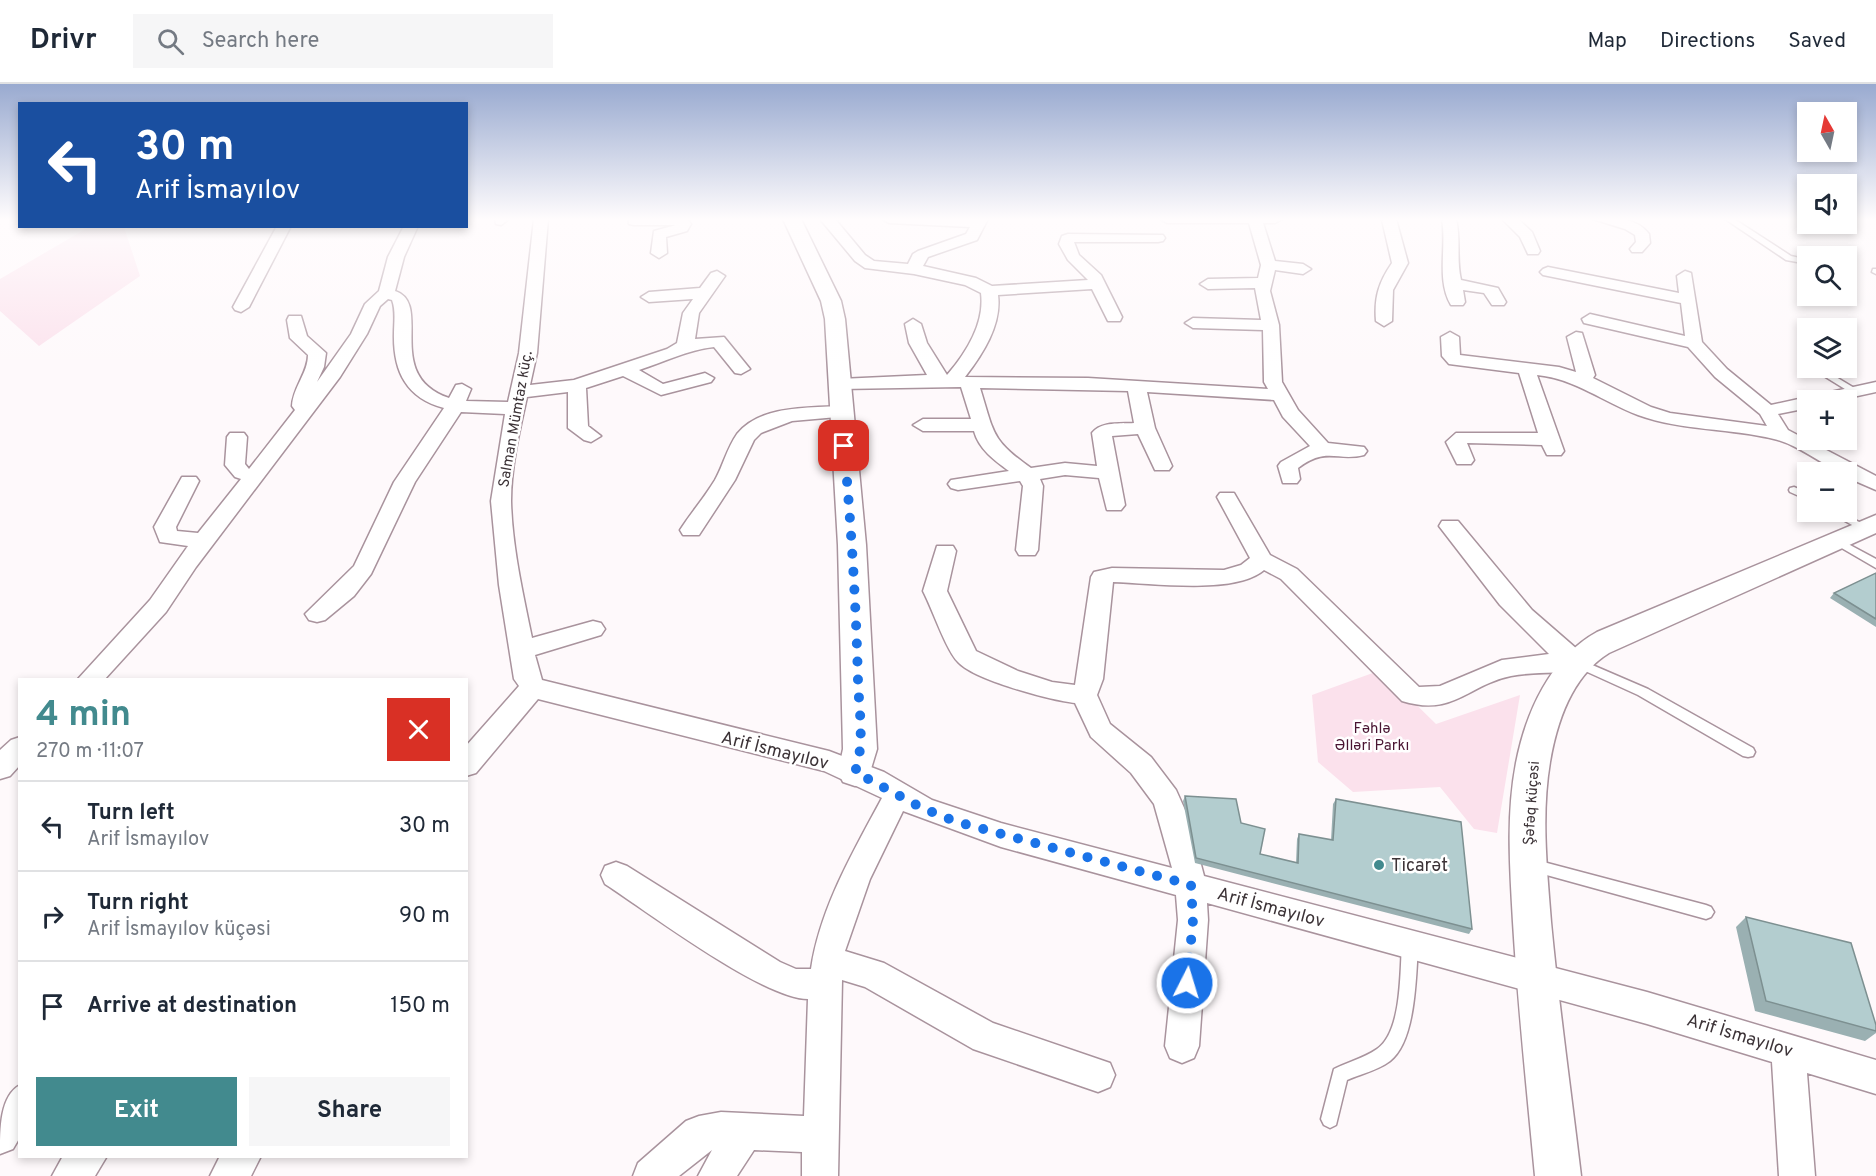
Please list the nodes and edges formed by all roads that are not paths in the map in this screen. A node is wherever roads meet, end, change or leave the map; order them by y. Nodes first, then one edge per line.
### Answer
1 (261, 270) edge
2 (392, 270) edge
3 (536, 270) edge
4 (816, 270) edge
5 (871, 270) edge
6 (904, 270) edge
7 (918, 270) edge
8 (1087, 270) edge
9 (1267, 270) edge
10 (1395, 270) edge
11 (1450, 270) edge
12 (1548, 272) dead end
13 (717, 276) dead end
14 (1685, 276) dead end
15 (1263, 283) junction
16 (1098, 284) junction
17 (1208, 284) dead end
18 (1453, 285) junction
19 (988, 291) junction
20 (386, 293) junction
21 (703, 293) junction
22 (649, 297) dead end
23 (1688, 300) junction
24 (1457, 302) dead end
25 (1498, 302) dead end
26 (241, 307) dead end
27 (1114, 317) dead end
28 (1590, 319) dead end
29 (295, 320) dead end
30 (1384, 321) dead end
31 (1193, 323) dead end
32 (914, 324) dead end
33 (1270, 325) junction
34 (1576, 336) dead end
35 (1450, 337) dead end
36 (1694, 343) junction
37 (685, 345) junction
38 (624, 369) junction
39 (741, 369) dead end
40 (1526, 369) junction
41 (705, 378) dead end
42 (1832, 378) edge
43 (1583, 380) junction
44 (953, 381) junction
45 (840, 384) junction
46 (577, 385) junction
47 (1136, 385) junction
48 (1876, 387) edge
49 (1853, 390) edge
50 (1857, 392) edge
51 (1278, 395) junction
52 (459, 398) junction
53 (519, 400) junction
54 (1797, 404) edge
55 (1767, 411) junction
56 (842, 412) junction
57 (304, 414) junction
58 (923, 425) dead end
59 (980, 425) junction
60 (1145, 428) junction
61 (1781, 434) junction
62 (237, 436) dead end
63 (591, 436) dead end
64 (1322, 448) junction
65 (1357, 451) dead end
66 (1464, 460) dead end
67 (1162, 466) dead end
68 (1107, 473) junction
69 (1027, 474) junction
70 (253, 476) junction
71 (1290, 478) dead end
72 (189, 481) dead end
73 (1876, 483) edge
74 (958, 484) dead end
75 (1794, 490) dead end
76 (1797, 492) edge
77 (1227, 497) dead end
78 (1114, 505) dead end
79 (1450, 526) dead end
80 (1853, 526) edge
81 (691, 530) dead end
82 (204, 541) junction
83 (1027, 550) dead end
84 (945, 551) dead end
85 (1262, 560) junction
86 (1876, 564) edge
87 (317, 614) dead end
88 (593, 629) dead end
89 (522, 650) junction
90 (1576, 662) junction
91 (91, 678) edge
92 (533, 687) junction
93 (1084, 695) junction
94 (18, 749) edge
95 (1748, 752) dead end
96 (468, 763) edge
97 (0, 768) edge
98 (855, 772) junction
99 (898, 794) junction
100 (1528, 864) junction
101 (616, 875) dead end
102 (1191, 885) junction
103 (1706, 912) dead end
104 (1410, 945) junction
105 (827, 973) junction
106 (1537, 980) junction
107 (1182, 1046) dead end
108 (1788, 1050) junction
109 (1098, 1075) dead end
110 (1876, 1077) edge
111 (18, 1105) edge
112 (1330, 1119) dead end
113 (744, 1132) junction
114 (820, 1135) junction
115 (0, 1136) edge
116 (87, 1158) edge
117 (242, 1158) edge
118 (70, 1176) edge
119 (228, 1176) edge
120 (651, 1176) edge
121 (716, 1176) edge
122 (819, 1176) edge
123 (1558, 1176) edge
124 (1797, 1176) edge

1 - 26 street
2 - 20 street
3 - 53 street, Salman Mümtaz küç.
4 - 45 street
5 - 6 street
7 - 19 street
8 - 16 street
9 - 15 street
10 - 30 street
11 - 18 street
12 - 23 street
13 - 21 street
14 - 23 street
15 - 17 street
15 - 33 street
16 - 19 street
16 - 27 street
18 - 24 street
18 - 25 street
19 - 44 street
20 - 52 street
20 - 57 street
21 - 22 street
21 - 37 street
23 - 36 street
28 - 36 street
29 - 57 street
31 - 33 street
32 - 44 street
33 - 51 street
34 - 43 street
35 - 40 street
36 - 55 street
37 - 38 street
37 - 39 street
38 - 41 street
38 - 46 street
40 - 43 street
40 - 66 street
42 - 49 lane
43 - 61 street
44 - 45 street
44 - 47 street
44 - 59 street
45 - 56 street
46 - 53 street
46 - 63 street
47 - 51 street
47 - 60 street
48 - 50 street
51 - 64 street
52 - 53 street
52 - 87 street
53 - 89 street, Salman Mümtaz küç.
54 - 55 street
55 - 61 street
56 - 81 street
56 - 98 street
57 - 70 street
58 - 59 street
59 - 69 street
60 - 67 street
60 - 68 street
61 - 73 street
62 - 70 street
64 - 65 street
64 - 71 street
68 - 69 street
68 - 78 street
69 - 74 street
69 - 83 street
70 - 82 street
72 - 82 street
75 - 76 lane
77 - 85 street
79 - 90 street
80 - 86 lane
80 - 90 street, Şəfəq küçəsi
82 - 91 street
84 - 93 street
85 - 90 street
85 - 93 street
88 - 89 street
89 - 92 street, Salman Mümtaz küç.
90 - 95 lane
90 - 100 street, Şəfəq küçəsi
92 - 96 street
92 - 98 street, Arif İsmayılov
93 - 102 street
94 - 97 street
98 - 99 street, Arif İsmayılov
99 - 102 street, Arif İsmayılov
99 - 105 street
100 - 103 lane
100 - 106 street, Şəfəq küçəsi
101 - 105 street
102 - 104 street, Arif İsmayılov
102 - 107 street
104 - 106 street, Arif İsmayılov
104 - 112 lane
105 - 109 street
105 - 114 street
106 - 108 street, Arif İsmayılov
106 - 123 street, Şəfəq küçəsi
108 - 110 street, Arif İsmayılov
108 - 124 street
111 - 115 street
113 - 114 street
113 - 120 street
113 - 121 street
114 - 122 street
116 - 118 street
117 - 119 street

